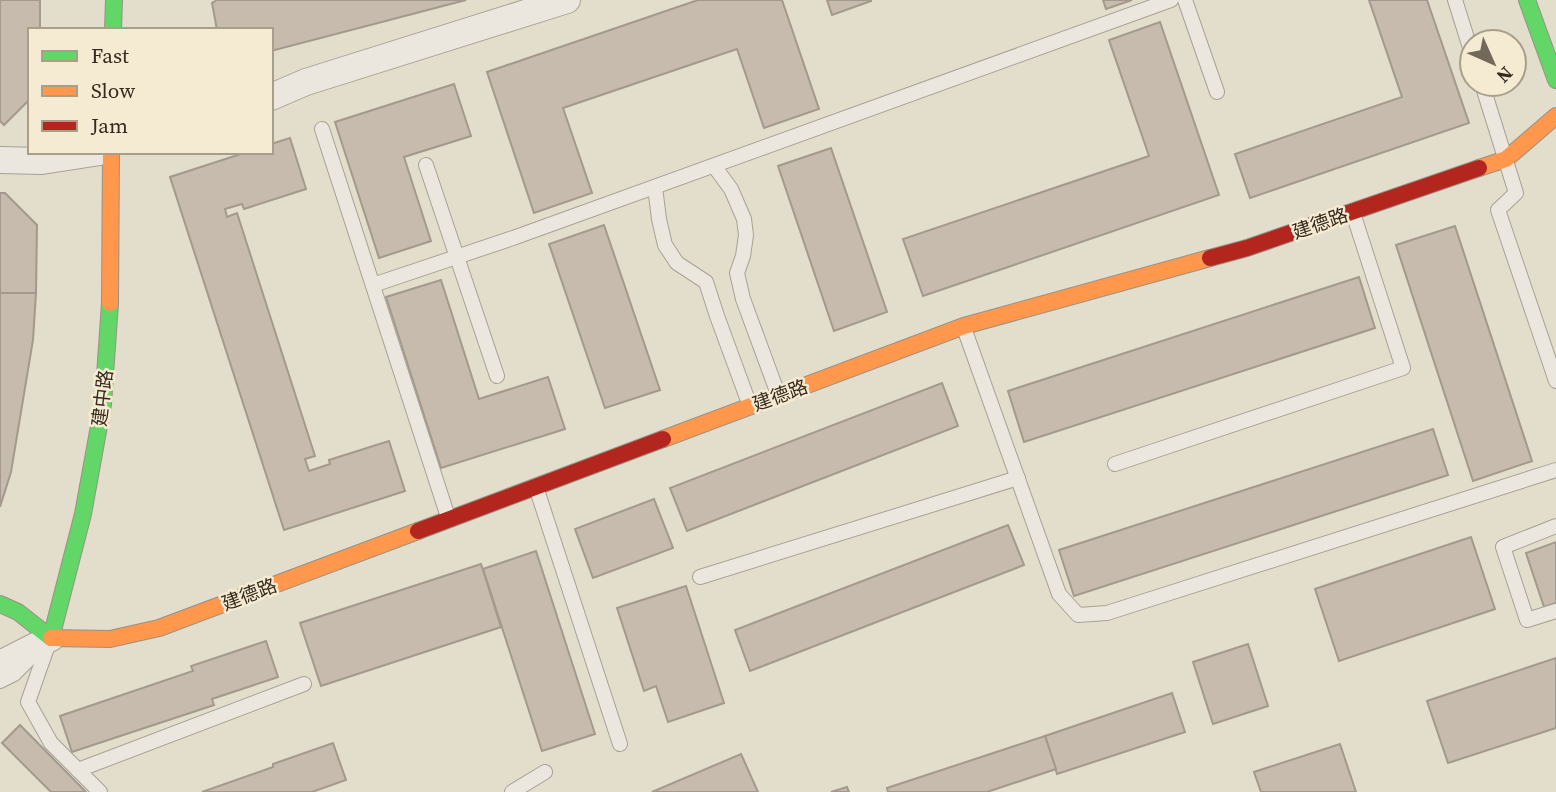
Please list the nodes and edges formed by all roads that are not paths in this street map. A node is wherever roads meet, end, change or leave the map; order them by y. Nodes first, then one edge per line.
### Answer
1 (114, 0) edge
2 (567, 0) edge
3 (1171, 0) edge
4 (1185, 0) edge
5 (1455, 0) edge
6 (1527, 0) edge
7 (113, 28) edge
8 (1464, 28) edge
9 (1556, 80) edge
10 (1217, 92) dead end
11 (273, 96) edge
12 (1486, 98) edge
13 (1556, 116) edge
14 (322, 129) dead end
15 (87, 154) edge
16 (111, 154) edge
17 (1506, 159) junction
18 (0, 160) edge
19 (426, 165) dead end
20 (714, 166) junction
21 (655, 187) junction
22 (1353, 212) junction
23 (457, 257) junction
24 (373, 285) junction
25 (964, 326) junction
26 (1556, 330) edge
27 (1541, 336) junction
28 (497, 376) dead end
29 (1556, 381) edge
30 (779, 395) junction
31 (750, 406) junction
32 (1115, 464) dead end
33 (1556, 470) edge
34 (1018, 478) junction
35 (535, 486) junction
36 (448, 518) junction
37 (1556, 526) edge
38 (700, 577) dead end
39 (0, 604) edge
40 (1556, 611) edge
41 (51, 638) junction
42 (0, 664) edge
43 (0, 681) edge
44 (304, 684) dead end
45 (620, 744) dead end
46 (78, 770) junction
47 (545, 772) dead end
48 (100, 792) edge
49 (512, 792) edge

1 - 7 street
2 - 11 street
3 - 20 lane
4 - 10 lane
5 - 8 lane
6 - 9 street
12 - 17 lane
13 - 17 street, 建德路
14 - 24 lane
15 - 18 street
16 - 41 street, 建中路
17 - 22 street, 建德路
17 - 27 lane
19 - 23 lane
20 - 21 lane
20 - 30 lane
21 - 23 lane
21 - 31 lane
22 - 25 street, 建德路
22 - 32 lane
23 - 24 lane
23 - 28 lane
24 - 36 lane
25 - 30 street, 建德路
25 - 34 lane
26 - 27 lane
27 - 29 lane
30 - 31 street, 建德路
31 - 35 street, 建德路
33 - 34 lane
34 - 38 lane
35 - 36 street, 建德路
35 - 45 lane
36 - 41 street, 建德路
37 - 40 lane
39 - 41 street
41 - 42 street, 建德路
41 - 43 lane
41 - 46 lane
44 - 46 lane
46 - 48 lane
47 - 49 lane

